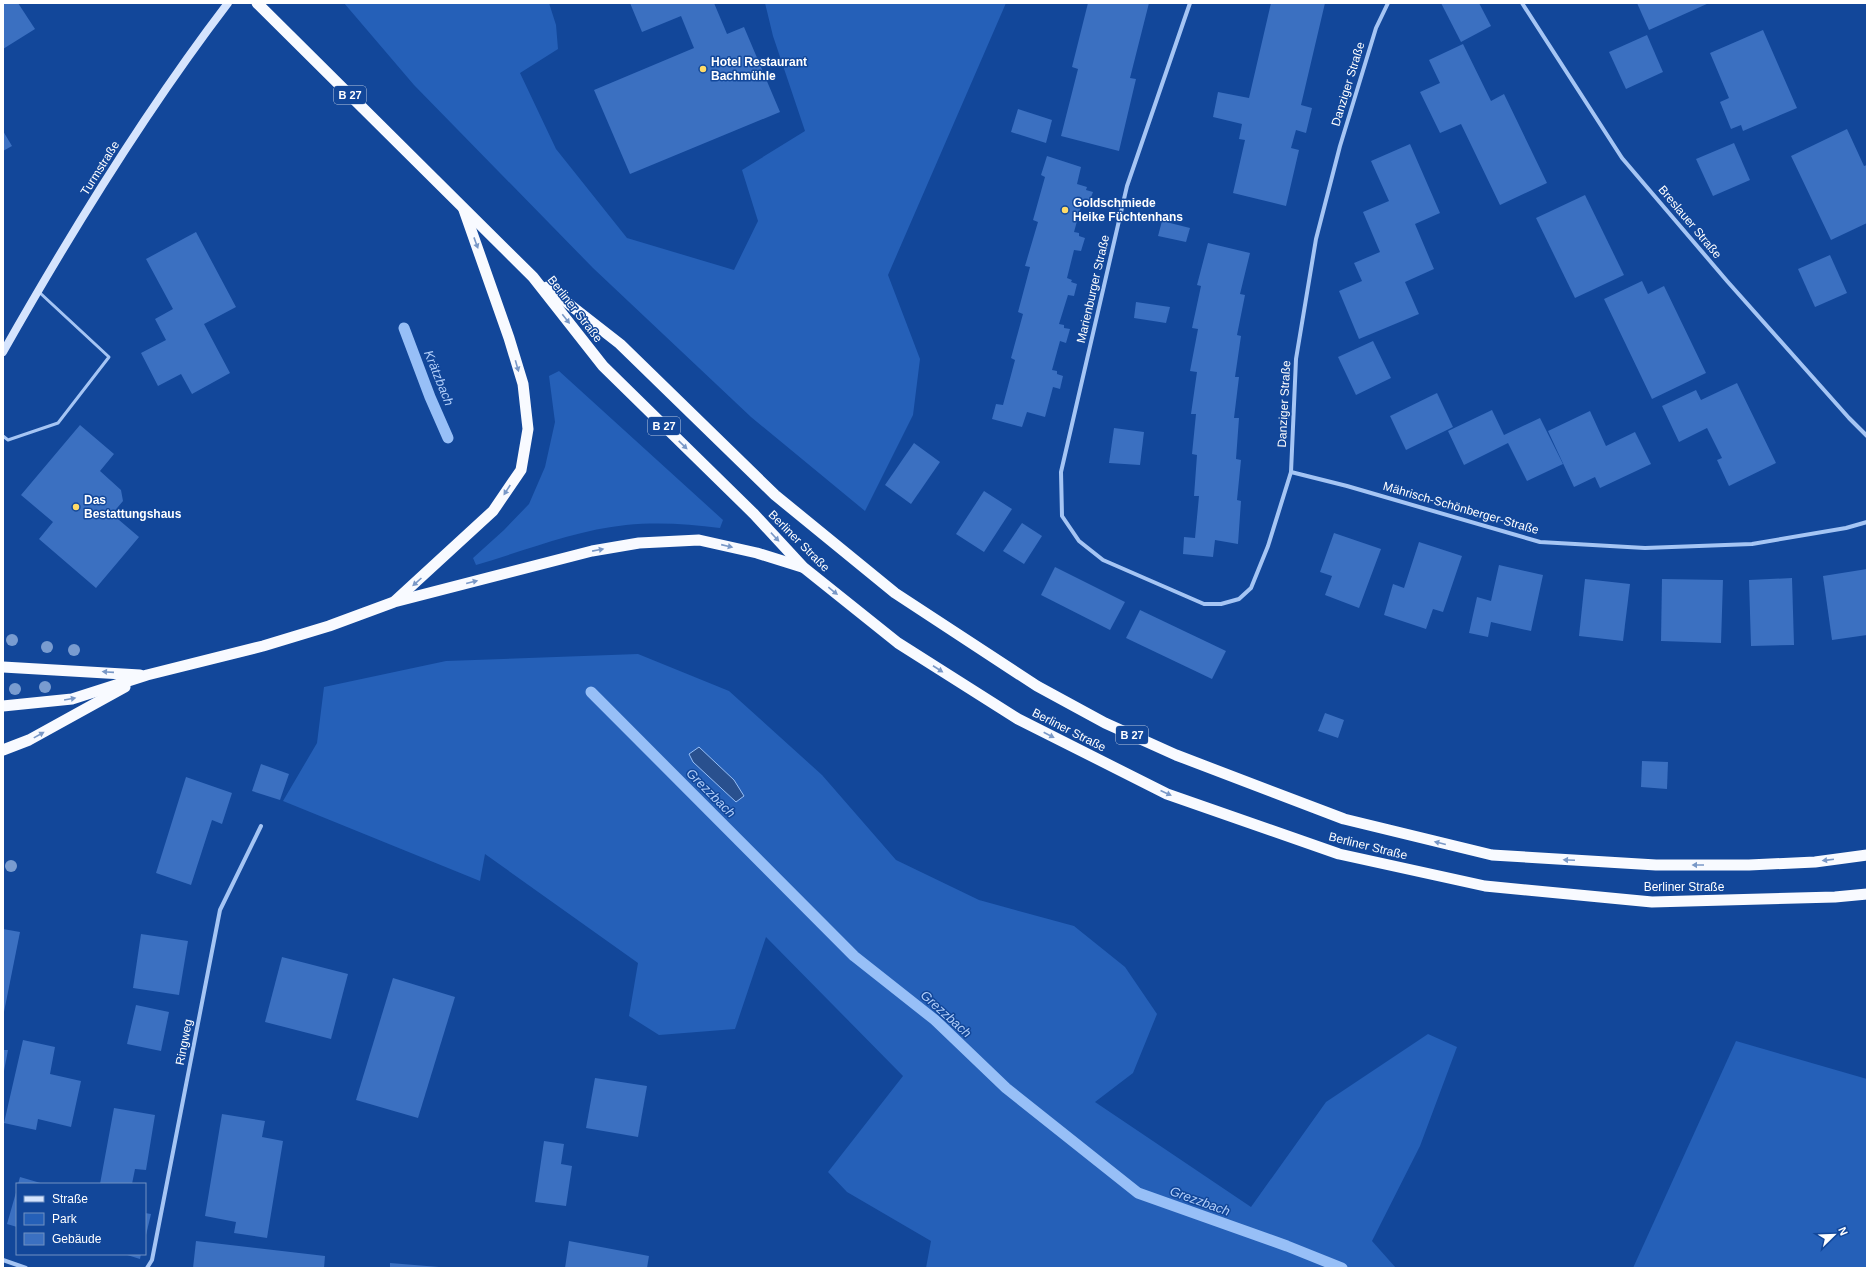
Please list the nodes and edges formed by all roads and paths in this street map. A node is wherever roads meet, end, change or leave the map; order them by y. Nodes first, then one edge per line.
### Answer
1 (228, 3) edge
2 (257, 3) edge
3 (1190, 3) edge
4 (1388, 3) edge
5 (1522, 3) edge
6 (463, 206) junction
7 (533, 277) junction
8 (38, 290) junction
9 (3, 352) edge
10 (3, 436) edge
11 (1867, 436) edge
12 (1291, 472) junction
13 (1062, 516) joint
14 (1867, 522) edge
15 (803, 567) junction
16 (394, 602) junction
17 (3, 667) edge
18 (147, 675) junction
19 (3, 706) edge
20 (3, 750) edge
21 (261, 826) dead end
22 (1867, 855) edge
23 (1867, 894) edge
24 (3, 1260) edge
25 (26, 1268) edge
26 (147, 1268) edge

1 - 8 main road, Turmstraße
2 - 6 highway, Berliner Straße / B 27
3 - 13 street, Marienburger Straße
4 - 12 street, Danziger Straße
5 - 11 street, Breslauer Straße
6 - 7 highway, Berliner Straße / B 27
6 -> 16 highway
7 -> 15 highway, Berliner Straße / B 27
22 -> 7 highway, Berliner Straße / B 27
8 - 9 main road, Turmstraße
8 - 10 lane
12 - 13 street, Danziger Straße
12 - 14 street, Mährisch-Schönberger-Straße
16 -> 15 highway
15 -> 23 highway, Berliner Straße / B 27
16 - 18 highway
18 -> 17 highway
19 -> 18 highway
20 -> 18 highway
21 - 26 street, Ringweg
24 - 25 street

